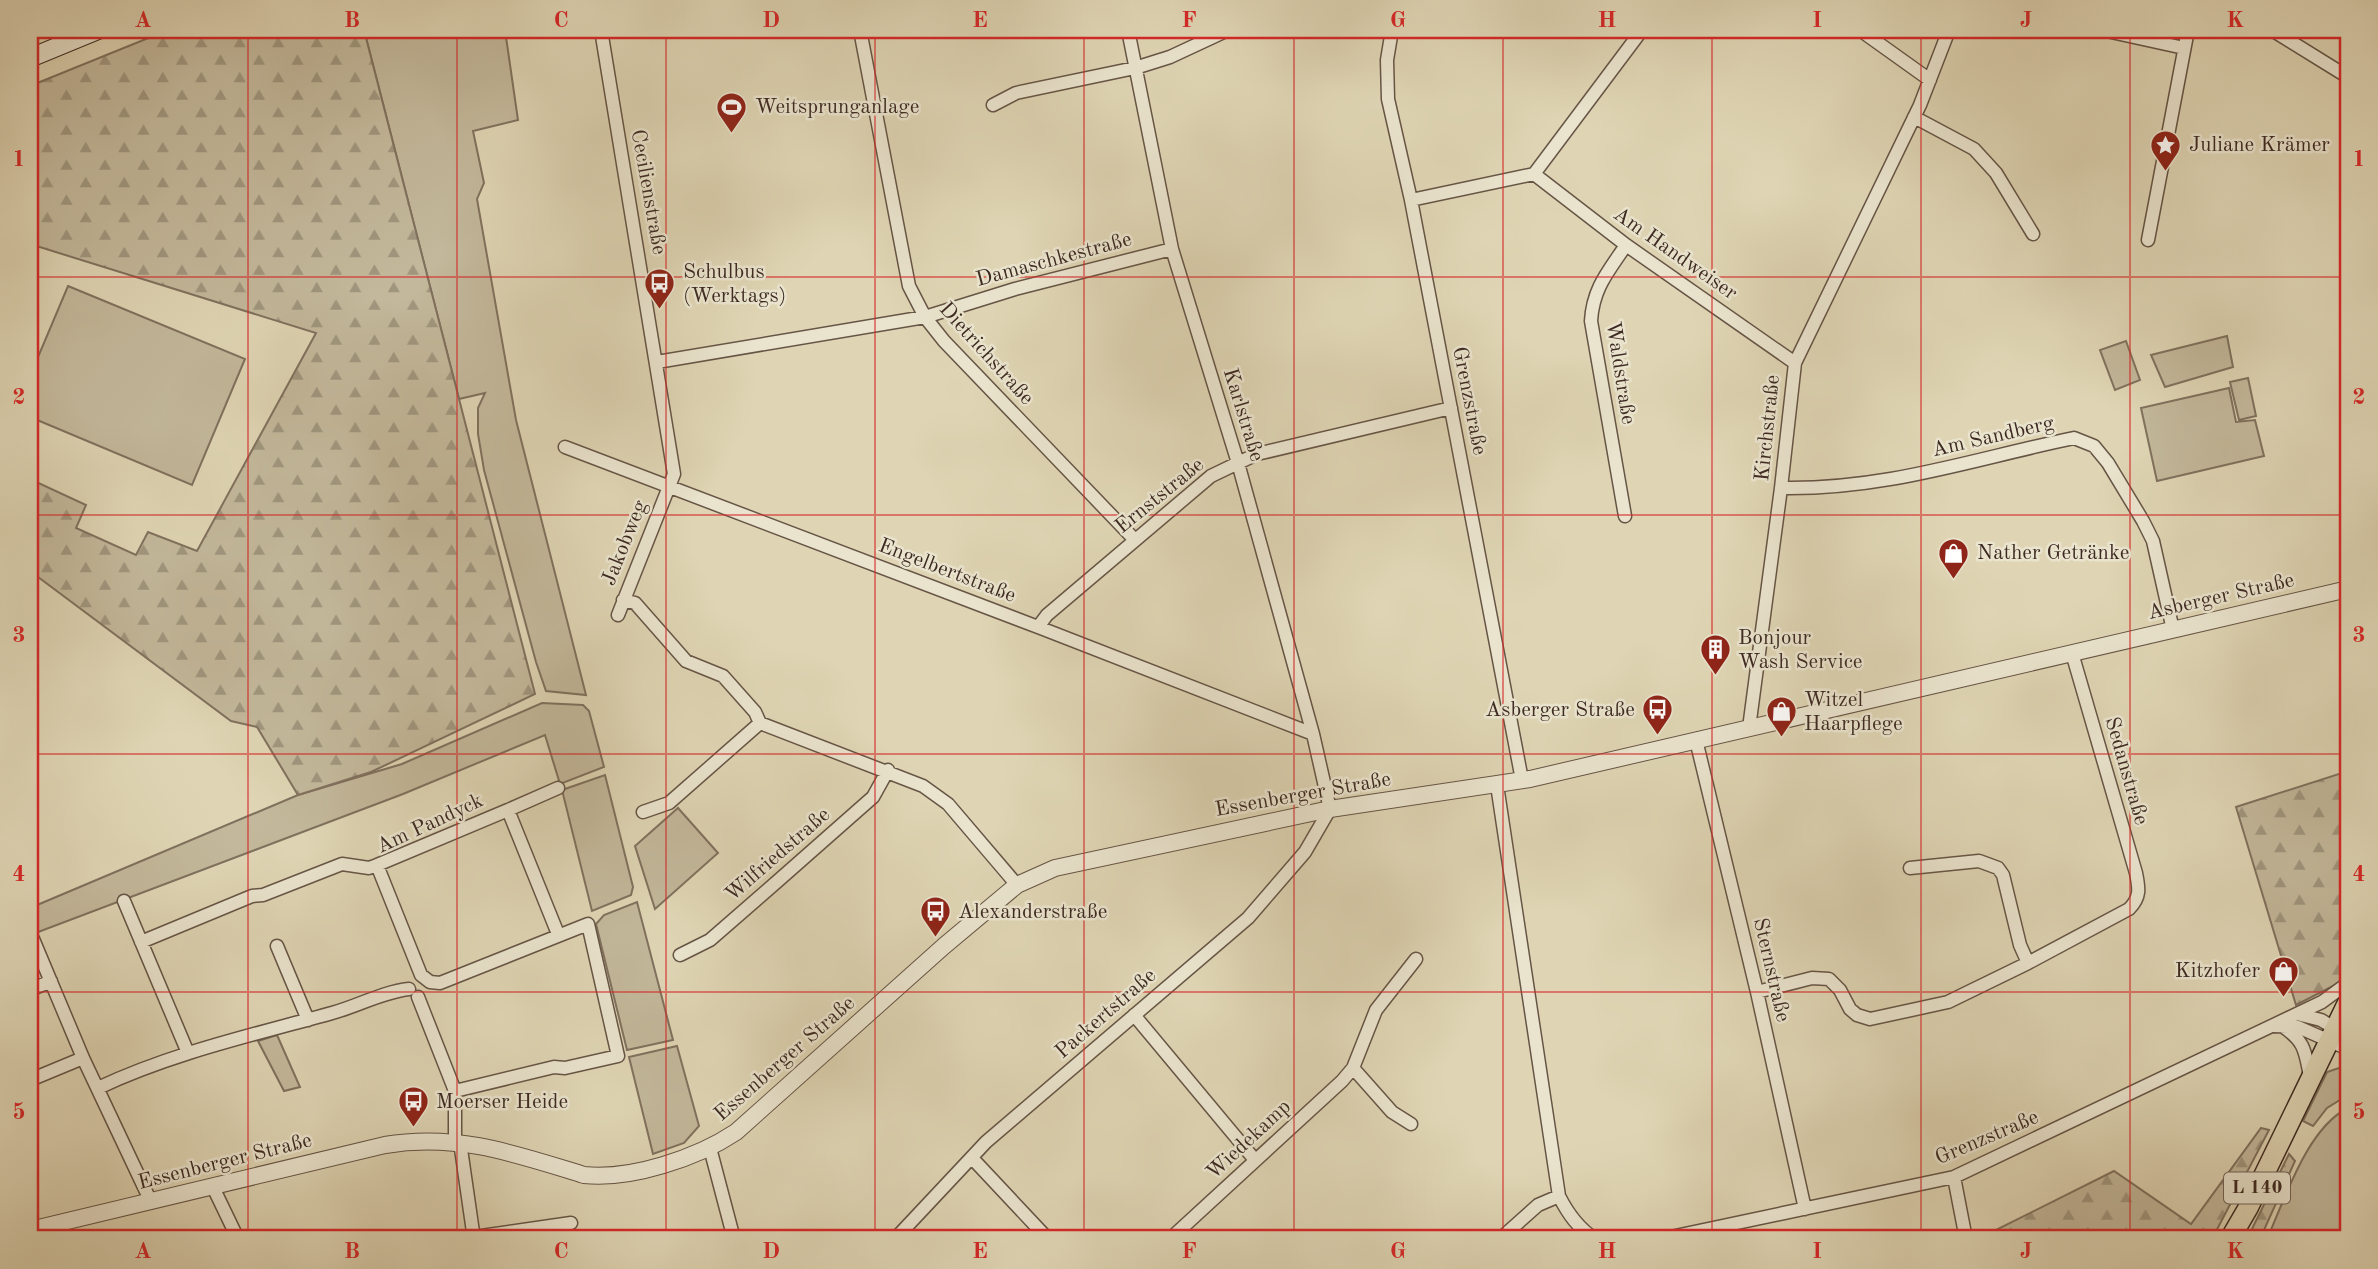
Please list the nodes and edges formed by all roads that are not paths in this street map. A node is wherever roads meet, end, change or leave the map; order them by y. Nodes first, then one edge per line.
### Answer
1 (37, 30) edge
2 (99, 30) edge
3 (601, 30) edge
4 (860, 30) edge
5 (1128, 30) edge
6 (1228, 30) edge
7 (1392, 30) edge
8 (1642, 30) edge
9 (1860, 30) edge
10 (1949, 30) edge
11 (2102, 30) edge
12 (2188, 30) edge
13 (2272, 30) edge
14 (30, 33) edge
15 (2184, 48) junction
16 (30, 58) edge
17 (1135, 68) junction
18 (2348, 77) edge
19 (1930, 80) junction
20 (993, 105) dead end
21 (1914, 117) junction
22 (1534, 174) junction
23 (1411, 200) junction
24 (2033, 234) dead end
25 (2148, 240) dead end
26 (1626, 245) junction
27 (1172, 249) junction
28 (925, 317) junction
29 (657, 362) junction
30 (1795, 363) junction
31 (1451, 408) junction
32 (565, 447) dead end
33 (1238, 463) junction
34 (670, 485) junction
35 (1781, 488) junction
36 (1625, 516) dead end
37 (1135, 540) junction
38 (2348, 589) edge
39 (623, 600) junction
40 (618, 615) dead end
41 (1038, 627) junction
42 (2173, 630) junction
43 (2072, 653) junction
44 (760, 723) junction
45 (1749, 728) junction
46 (1313, 734) junction
47 (1696, 740) junction
48 (888, 770) junction
49 (1526, 779) junction
50 (1497, 785) junction
51 (558, 788) dead end
52 (1330, 809) junction
53 (508, 810) junction
54 (643, 812) dead end
55 (377, 865) junction
56 (1910, 868) dead end
57 (1017, 885) junction
58 (124, 901) dead end
59 (558, 934) junction
60 (33, 939) dead end
61 (141, 942) junction
62 (277, 946) dead end
63 (680, 955) dead end
64 (1416, 959) dead end
65 (2028, 963) junction
66 (426, 979) junction
67 (51, 981) junction
68 (2348, 983) edge
69 (30, 990) edge
70 (1757, 992) junction
71 (413, 993) junction
72 (2348, 1002) edge
73 (1134, 1014) junction
74 (2297, 1014) junction
75 (308, 1020) junction
76 (2275, 1026) junction
77 (2338, 1034) edge
78 (2348, 1049) edge
79 (188, 1053) junction
80 (83, 1058) junction
81 (1353, 1068) junction
82 (2310, 1076) junction
83 (30, 1080) edge
84 (98, 1088) junction
85 (455, 1091) junction
86 (1411, 1125) dead end
87 (458, 1142) junction
88 (710, 1148) junction
89 (972, 1158) junction
90 (1255, 1160) junction
91 (1954, 1177) junction
92 (213, 1187) junction
93 (1559, 1196) junction
94 (151, 1202) junction
95 (1805, 1209) junction
96 (571, 1223) dead end
97 (30, 1230) edge
98 (474, 1238) edge
99 (238, 1239) edge
100 (734, 1239) edge
101 (895, 1239) edge
102 (1048, 1239) edge
103 (1170, 1239) edge
104 (1500, 1239) edge
105 (1595, 1239) edge
106 (1661, 1239) edge
107 (1966, 1239) edge
108 (2230, 1239) edge

1 - 14 street
2 - 16 main road
3 - 29 street, Cecilienstraße
4 - 28 street, Dietrichstraße
5 - 17 street, Karlstraße
6 - 17 street
7 - 23 street, Grenzstraße
8 - 22 street
9 - 19 street
10 - 19 street, Kirchstraße
11 - 15 street
12 - 15 street
13 - 18 street
15 - 25 street
17 - 20 street
17 - 27 street, Karlstraße
19 - 21 street, Kirchstraße
21 - 24 street
21 - 30 street, Kirchstraße
22 - 23 street
22 - 26 street, Am Handweiser
23 - 31 street, Grenzstraße
26 - 30 street, Am Handweiser
26 - 36 street, Waldstraße
27 - 28 street, Damaschkestraße
27 - 33 street, Karlstraße
28 - 29 street, Damaschkestraße
28 - 37 street, Dietrichstraße
29 - 34 street, Cecilienstraße
30 - 35 street, Kirchstraße
31 - 33 street, Ernststraße
31 - 49 street, Grenzstraße
32 - 34 street, Engelbertstraße
33 - 37 street, Ernststraße
33 - 46 street, Karlstraße
34 - 39 street, Jakobweg
34 - 41 street, Engelbertstraße
35 - 42 street, Am Sandberg
35 - 45 street, Kirchstraße
37 - 41 street, Ernststraße
38 - 42 street, Asberger Straße
39 - 40 street, Jakobweg
39 - 44 street
41 - 46 street, Engelbertstraße
42 - 43 street, Asberger Straße
43 - 45 street, Asberger Straße
43 - 65 street, Sedanstraße
44 - 48 street
44 - 54 street
45 - 47 street, Asberger Straße
46 - 52 street, Karlstraße
47 - 49 street, Asberger Straße
47 - 70 street, Sternstraße
48 - 57 street
48 - 63 street, Wilfriedstraße
49 - 50 street, Essenberger Straße
50 - 52 street, Essenberger Straße
50 - 93 street
51 - 53 street, Am Pandyck
52 - 57 street, Essenberger Straße
52 - 73 street, Packertstraße
53 - 55 street, Am Pandyck
53 - 59 street, Am Pandyck
55 - 61 street
55 - 66 street, Am Pandyck
56 - 65 street
57 - 88 street, Essenberger Straße
58 - 61 street
59 - 66 street
59 - 85 street
60 - 67 street
61 - 79 street
62 - 75 street
64 - 81 street, Wiedekamp
65 - 70 street
66 - 71 street
67 - 69 street
67 - 80 street
68 - 74 street, Grenzstraße
70 - 95 street, Sternstraße
71 - 75 street
71 - 85 street
72 - 77 main road, L 140
73 - 89 street, Packertstraße
73 - 90 street
74 - 76 street, Grenzstraße
74 - 77 street
75 - 79 street
76 - 77 street
76 - 82 street
76 - 91 street, Grenzstraße
77 - 78 street
77 - 82 main road, L 140
79 - 84 street
80 - 83 street
80 - 84 street
81 - 86 street
81 - 90 street, Wiedekamp
82 - 108 main road, L 140
84 - 94 street
85 - 87 street
87 - 88 street, Essenberger Straße
87 - 92 street, Essenberger Straße
87 - 98 street
88 - 100 street
89 - 101 street, Packertstraße
89 - 102 street
90 - 103 street, Wiedekamp
91 - 95 street, Grenzstraße
91 - 107 street
92 - 94 street, Essenberger Straße
92 - 99 street
93 - 104 street
93 - 105 street
94 - 97 street, Essenberger Straße
95 - 106 street, Grenzstraße
96 - 98 street

